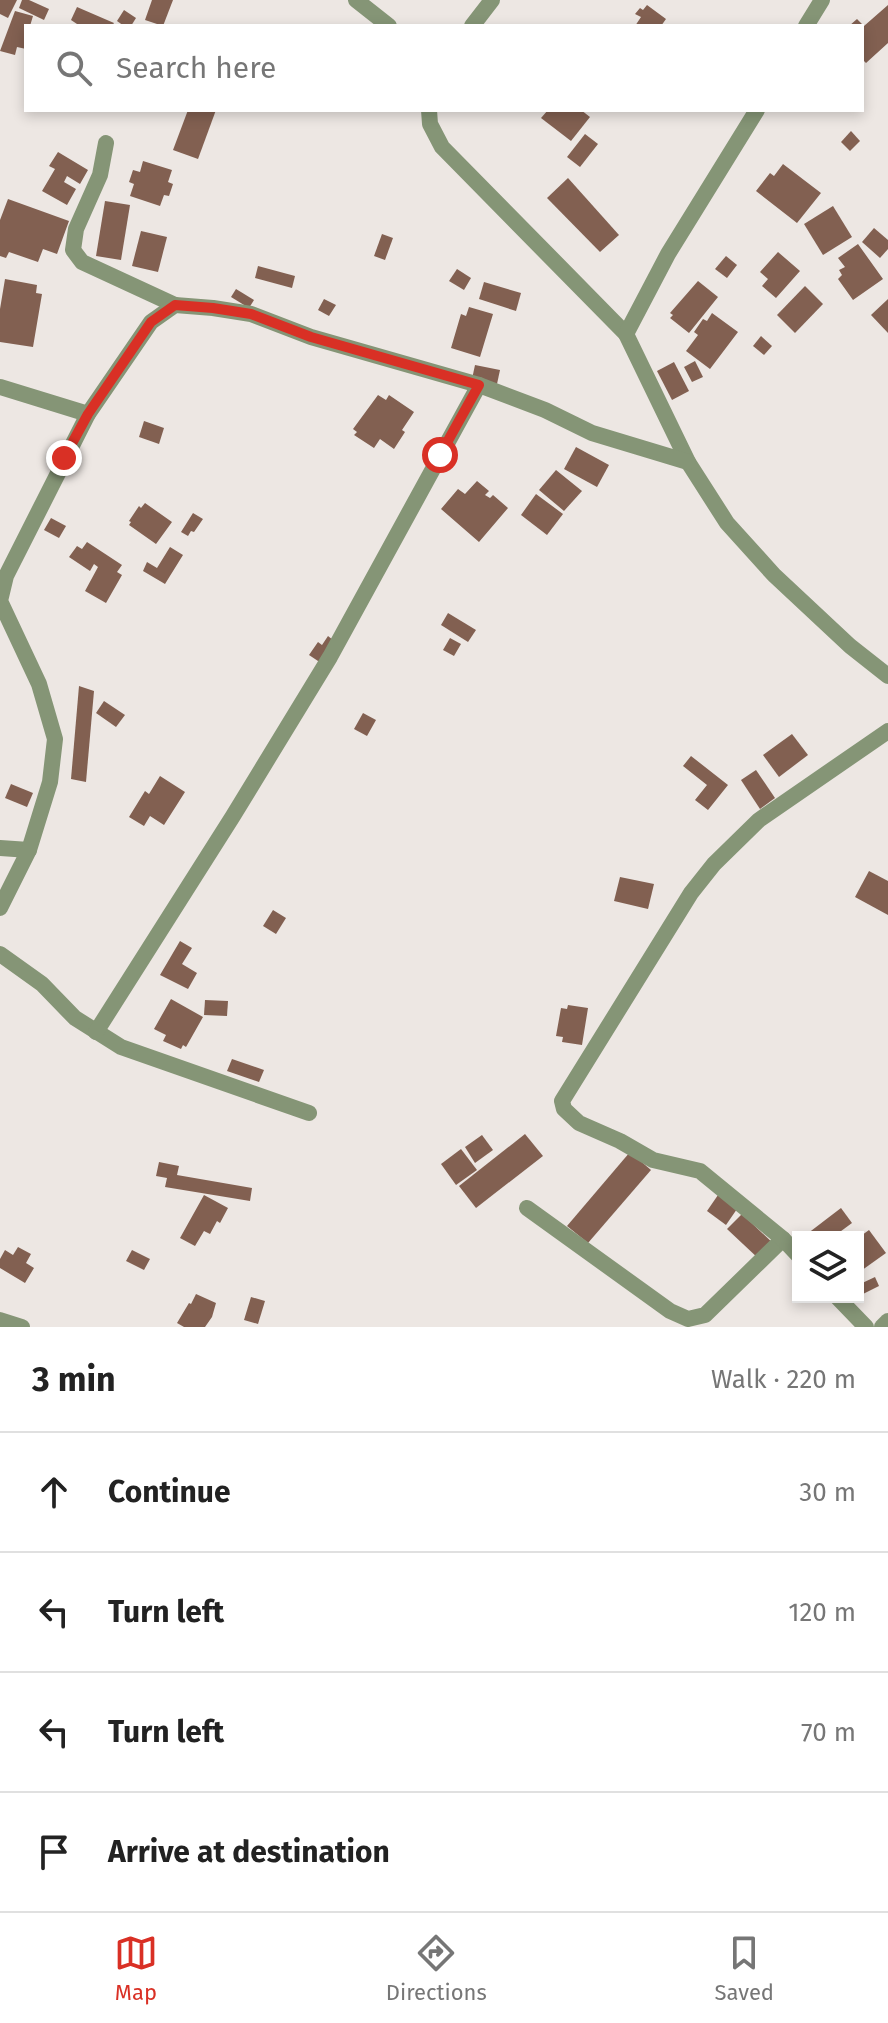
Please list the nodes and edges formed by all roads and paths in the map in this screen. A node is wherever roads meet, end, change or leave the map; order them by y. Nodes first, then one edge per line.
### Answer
1 (356, 0) edge
2 (492, 0) edge
3 (822, 0) edge
4 (386, 24) edge
5 (474, 24) edge
6 (807, 24) edge
7 (429, 112) edge
8 (756, 112) edge
9 (106, 143) dead end
10 (175, 305) junction
11 (626, 334) junction
12 (479, 385) junction
13 (0, 387) edge
14 (88, 414) junction
15 (688, 462) junction
16 (888, 676) edge
17 (888, 731) edge
18 (0, 848) edge
19 (29, 850) junction
20 (0, 908) edge
21 (0, 954) edge
22 (96, 1032) junction
23 (309, 1113) dead end
24 (527, 1208) dead end
25 (783, 1239) junction
26 (792, 1249) edge
27 (843, 1303) edge
28 (0, 1320) edge
29 (888, 1321) edge
30 (22, 1327) edge
31 (866, 1327) edge
32 (882, 1327) edge

1 - 4 street
2 - 5 street
3 - 6 street
7 - 11 street
8 - 11 street
9 - 10 street
10 - 12 street
10 - 14 street
11 - 15 street
12 - 15 street
12 - 22 street
13 - 14 street
14 - 19 street
15 - 16 street
17 - 25 street
18 - 19 street
19 - 20 street
21 - 22 street
22 - 23 street
24 - 25 street
25 - 26 street
27 - 31 street
28 - 30 street
29 - 32 street

